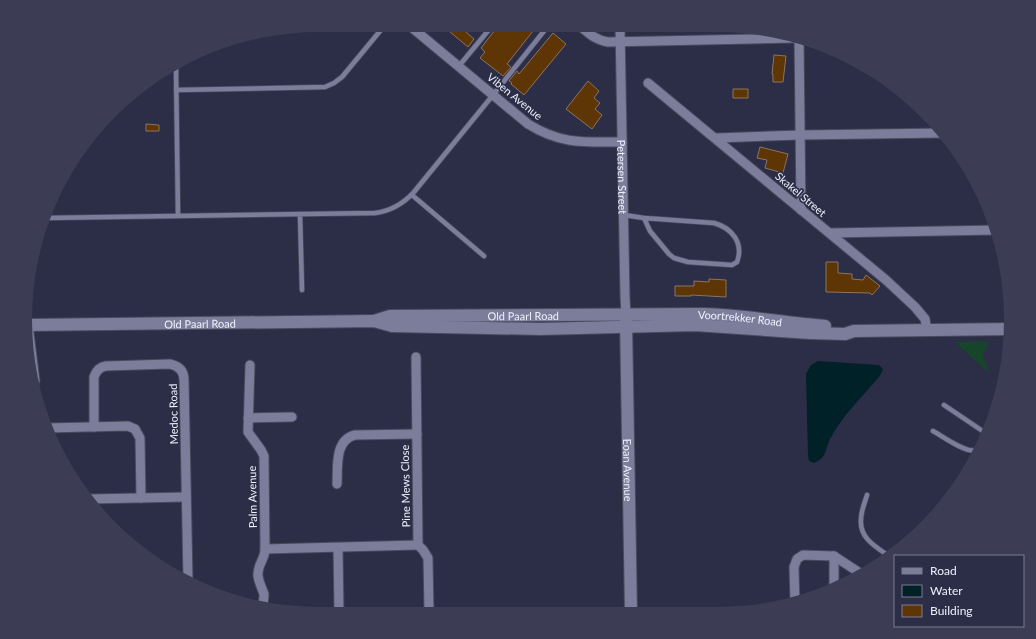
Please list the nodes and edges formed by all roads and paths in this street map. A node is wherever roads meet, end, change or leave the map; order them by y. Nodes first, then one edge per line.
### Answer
1 (379, 32) edge
2 (417, 32) edge
3 (487, 32) edge
4 (543, 32) edge
5 (587, 32) edge
6 (620, 32) edge
7 (775, 38) edge
8 (621, 42) junction
9 (799, 44) edge
10 (459, 66) junction
11 (176, 71) edge
12 (648, 83) dead end
13 (176, 90) junction
14 (494, 96) junction
15 (936, 133) edge
16 (800, 135) junction
17 (716, 138) junction
18 (622, 142) junction
19 (412, 195) junction
20 (801, 210) junction
21 (300, 214) junction
22 (178, 216) junction
23 (624, 216) junction
24 (51, 218) edge
25 (644, 218) junction
26 (990, 230) edge
27 (830, 233) junction
28 (484, 256) dead end
29 (302, 290) dead end
30 (626, 315) junction
31 (374, 321) junction
32 (32, 322) edge
33 (626, 328) junction
34 (1003, 329) edge
35 (927, 330) junction
36 (854, 331) junction
37 (416, 357) dead end
38 (250, 365) dead end
39 (944, 405) dead end
40 (292, 417) dead end
41 (248, 418) junction
42 (94, 427) junction
43 (53, 428) edge
44 (933, 431) dead end
45 (982, 431) edge
46 (417, 434) junction
47 (972, 450) edge
48 (337, 484) dead end
49 (867, 494) dead end
50 (186, 497) junction
51 (141, 498) junction
52 (94, 499) edge
53 (418, 545) junction
54 (338, 548) junction
55 (265, 549) junction
56 (884, 553) edge
57 (834, 556) junction
58 (856, 570) edge
59 (187, 574) edge
60 (834, 582) edge
61 (795, 596) edge
62 (263, 601) edge
63 (339, 607) edge
64 (429, 607) edge
65 (632, 607) edge

1 - 13 lane
2 - 10 street, Viben Avenue
3 - 10 lane
4 - 14 lane
5 - 8 street
6 - 8 street, Petersen Street
7 - 8 street
8 - 18 street, Petersen Street
9 - 16 street
10 - 14 street, Viben Avenue
11 - 13 lane
12 - 17 street, Skakel Street
13 - 22 lane
14 - 18 street, Viben Avenue
14 - 19 lane
15 - 16 street
16 - 17 street
16 - 20 street
17 - 20 street, Skakel Street
18 - 23 street, Petersen Street
19 - 21 lane
19 - 28 lane
20 - 27 street, Skakel Street
21 - 22 lane
21 - 29 lane
22 - 24 lane
23 - 25 lane
23 - 30 street, Petersen Street
25 - 25 lane
26 - 27 street
27 - 35 street, Skakel Street
30 - 31 main road, Old Paarl Road
30 - 33 main road, Petersen Street
30 - 36 main road, Voortrekker Road
31 - 32 main road, Old Paarl Road
31 - 33 main road, Old Paarl Road
33 - 36 main road, Voortrekker Road
33 - 65 main road, Eoan Avenue
34 - 35 main road, Voortrekker Road
35 - 36 main road, Voortrekker Road
37 - 46 street, Pine Mews Close
38 - 41 street, Palm Avenue
39 - 45 lane
40 - 41 street
41 - 55 street, Palm Avenue
42 - 43 street
42 - 50 street, Medoc Road
42 - 51 street
44 - 47 lane
46 - 48 street
46 - 53 street, Pine Mews Close
49 - 56 lane
50 - 51 street
50 - 59 street, Medoc Road
51 - 52 street
53 - 54 street
53 - 64 street
54 - 55 street
54 - 63 street
55 - 62 street, Palm Avenue
57 - 58 street
57 - 60 street
57 - 61 street

